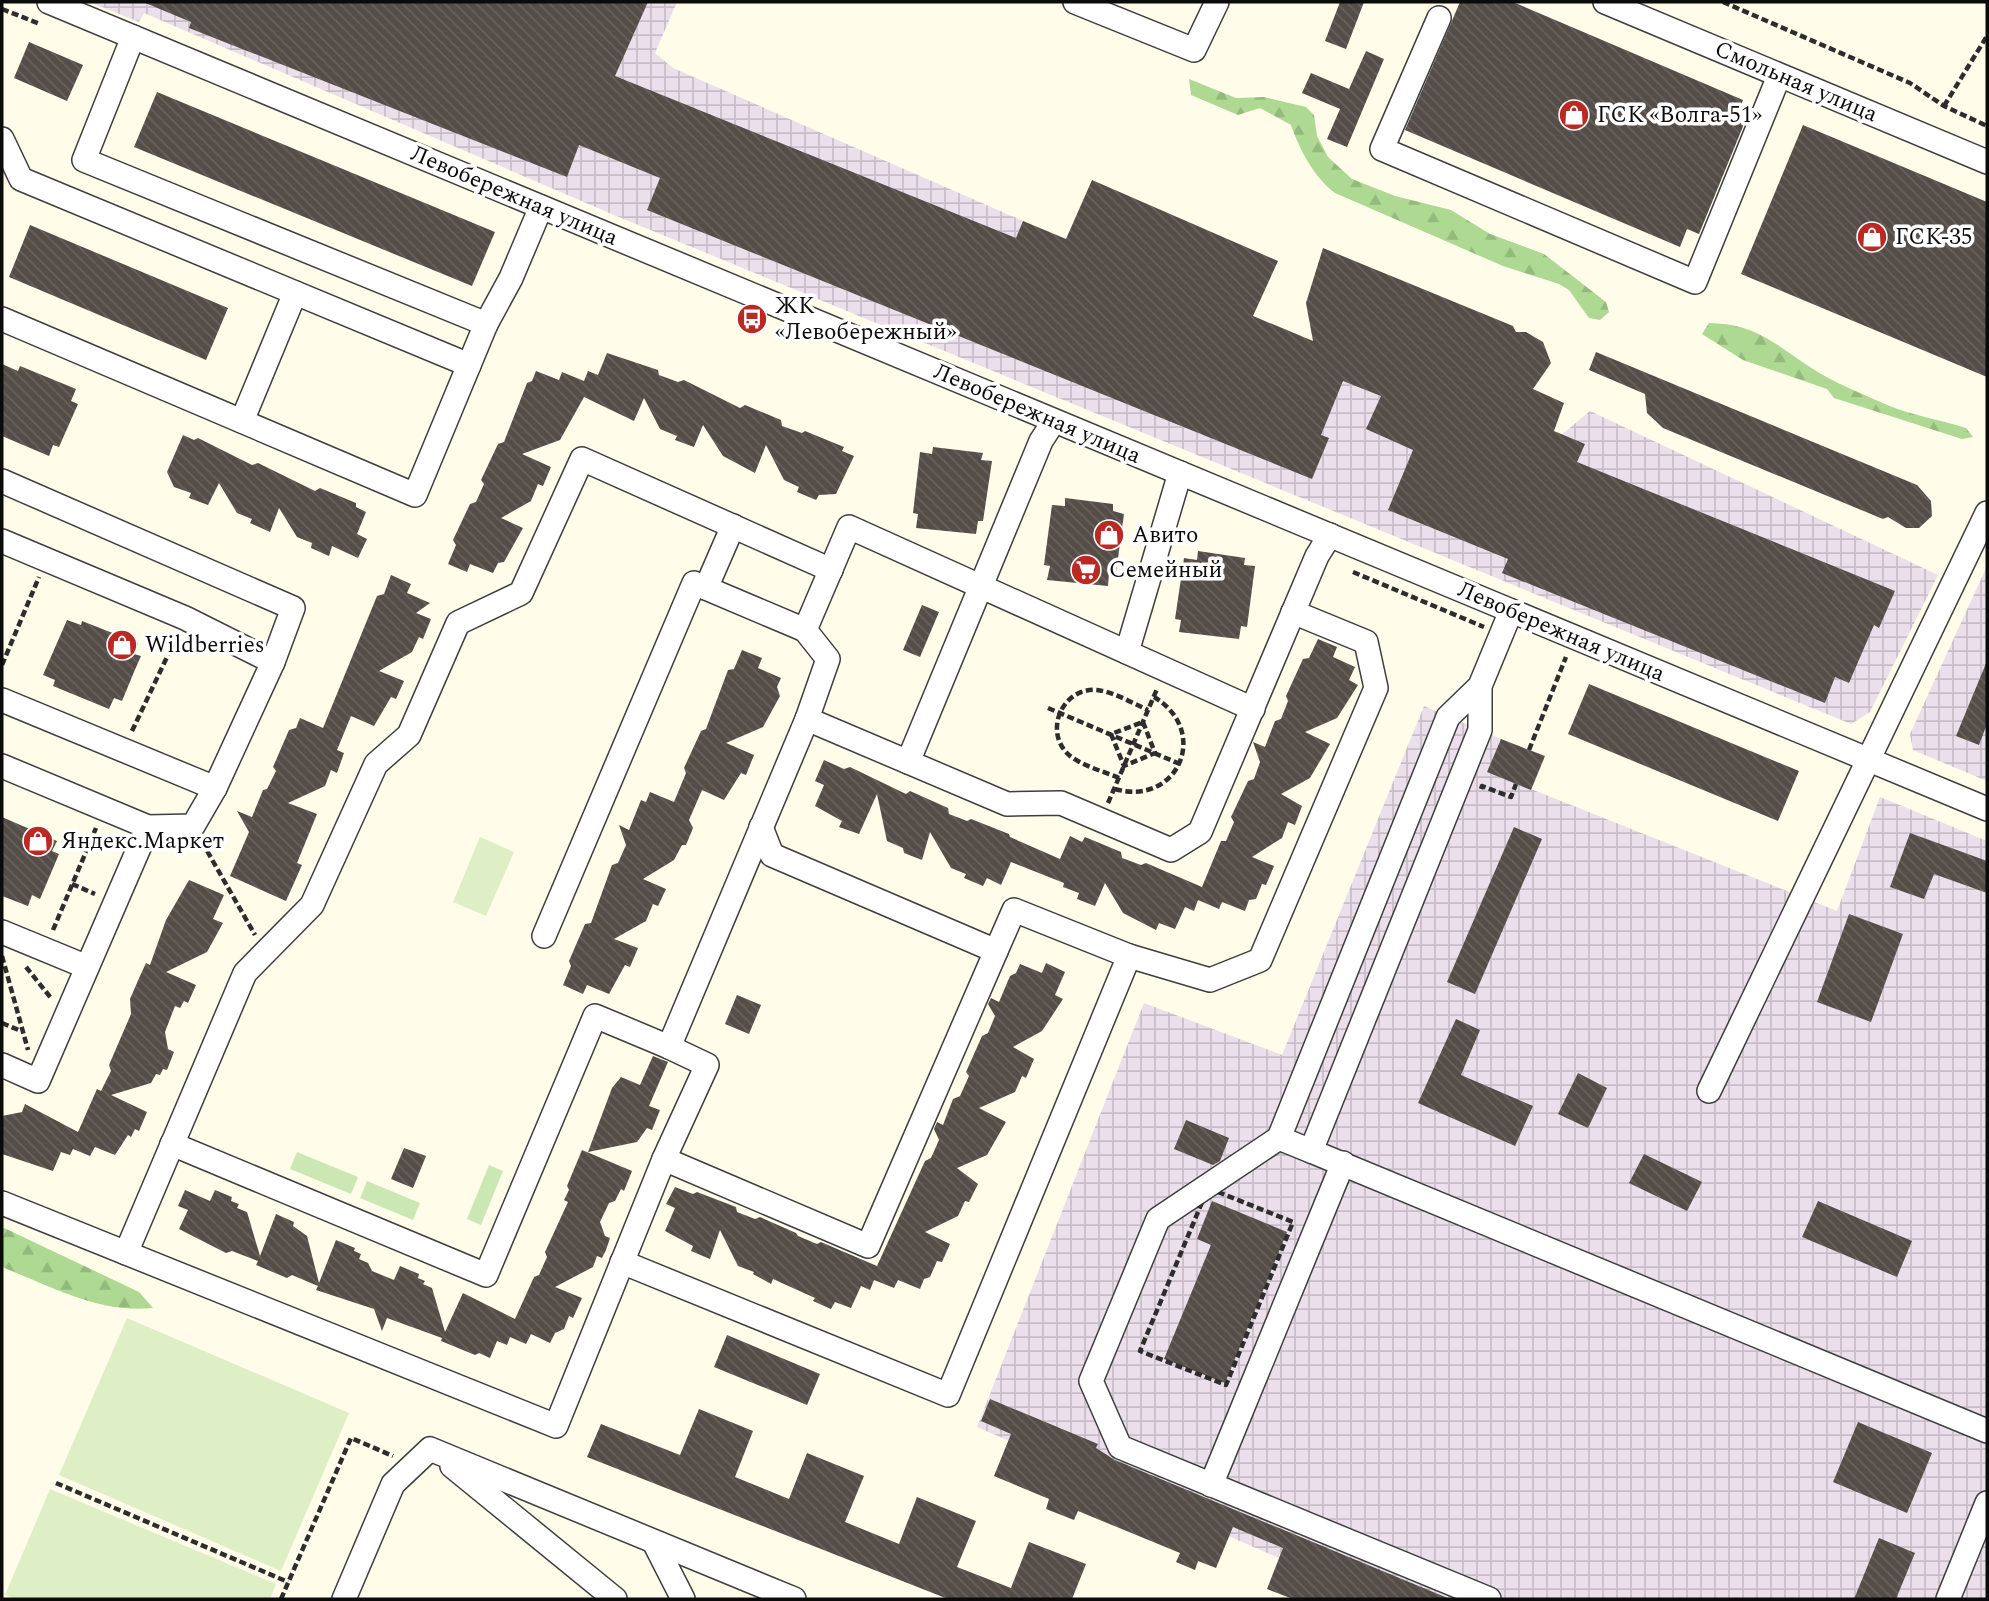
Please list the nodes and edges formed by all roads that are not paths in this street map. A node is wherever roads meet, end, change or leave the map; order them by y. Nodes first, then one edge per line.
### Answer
1 (49, 2) edge
2 (1076, 2) edge
3 (1217, 2) edge
4 (1605, 2) edge
5 (1439, 19) dead end
6 (133, 37) junction
7 (1779, 76) junction
8 (2, 139) edge
9 (1987, 162) edge
10 (541, 207) junction
11 (295, 293) junction
12 (2, 319) edge
13 (486, 324) junction
14 (469, 365) junction
15 (242, 421) junction
16 (1054, 421) junction
17 (1180, 473) junction
18 (2, 481) edge
19 (1987, 513) edge
20 (733, 526) junction
21 (1330, 536) junction
22 (2, 541) edge
23 (831, 570) junction
24 (979, 585) junction
25 (706, 588) junction
26 (1511, 611) junction
27 (1293, 612) junction
28 (805, 630) junction
29 (1127, 652) junction
30 (273, 662) junction
31 (1480, 685) junction
32 (2, 700) edge
33 (1252, 709) junction
34 (807, 719) junction
35 (1867, 759) junction
36 (908, 762) junction
37 (2, 766) edge
38 (215, 788) junction
39 (1987, 809) edge
40 (148, 827) junction
41 (761, 827) junction
42 (2, 932) edge
43 (544, 936) dead end
44 (996, 951) junction
45 (1129, 956) junction
46 (87, 967) junction
47 (669, 1047) junction
48 (2, 1065) edge
49 (1709, 1091) dead end
50 (1279, 1138) junction
51 (172, 1144) junction
52 (1311, 1151) junction
53 (664, 1159) junction
54 (1343, 1163) junction
55 (2, 1203) edge
56 (126, 1253) junction
57 (622, 1262) junction
58 (1987, 1431) edge
59 (430, 1449) junction
60 (1211, 1485) junction
61 (1987, 1503) edge
62 (655, 1544) junction
63 (344, 1599) edge
64 (615, 1599) edge
65 (683, 1599) edge
66 (794, 1599) edge
67 (1489, 1599) edge
68 (1948, 1599) edge

1 - 6 street, Левобережная улица
2 - 3 street
4 - 7 street, Смольная улица
5 - 7 street
6 - 10 street, Левобережная улица
6 - 13 street
7 - 9 street, Смольная улица
8 - 11 street
10 - 13 street
10 - 16 street, Левобережная улица
11 - 14 street
11 - 15 street
12 - 15 street
13 - 14 street
14 - 15 street
16 - 17 street, Левобережная улица
16 - 24 street
17 - 21 street, Левобережная улица
17 - 29 street
18 - 30 street
19 - 35 street
20 - 23 street
20 - 25 street
20 - 51 street
21 - 26 street, Левобережная улица
21 - 27 street
22 - 30 street
23 - 24 street
23 - 28 street
24 - 29 street
24 - 36 street
25 - 28 street
25 - 43 street
26 - 31 street
26 - 35 street, Левобережная улица
27 - 33 street
27 - 45 street
28 - 34 street
29 - 33 street
30 - 38 street
31 - 50 street
31 - 52 street
32 - 38 street
33 - 36 street
34 - 36 street
34 - 41 street
35 - 39 street, Левобережная улица
35 - 49 street
37 - 40 street
38 - 40 street
40 - 46 street
41 - 44 street
41 - 47 street
42 - 46 street
44 - 45 street
44 - 53 street
45 - 57 street
46 - 48 street
47 - 51 street
47 - 53 street
50 - 52 street
50 - 60 street
51 - 56 street
52 - 54 street
53 - 57 street
54 - 58 street
54 - 60 street
55 - 56 street
56 - 57 street
59 - 62 street
59 - 63 street
59 - 64 street
60 - 67 street
61 - 68 street
62 - 65 street
62 - 66 street

